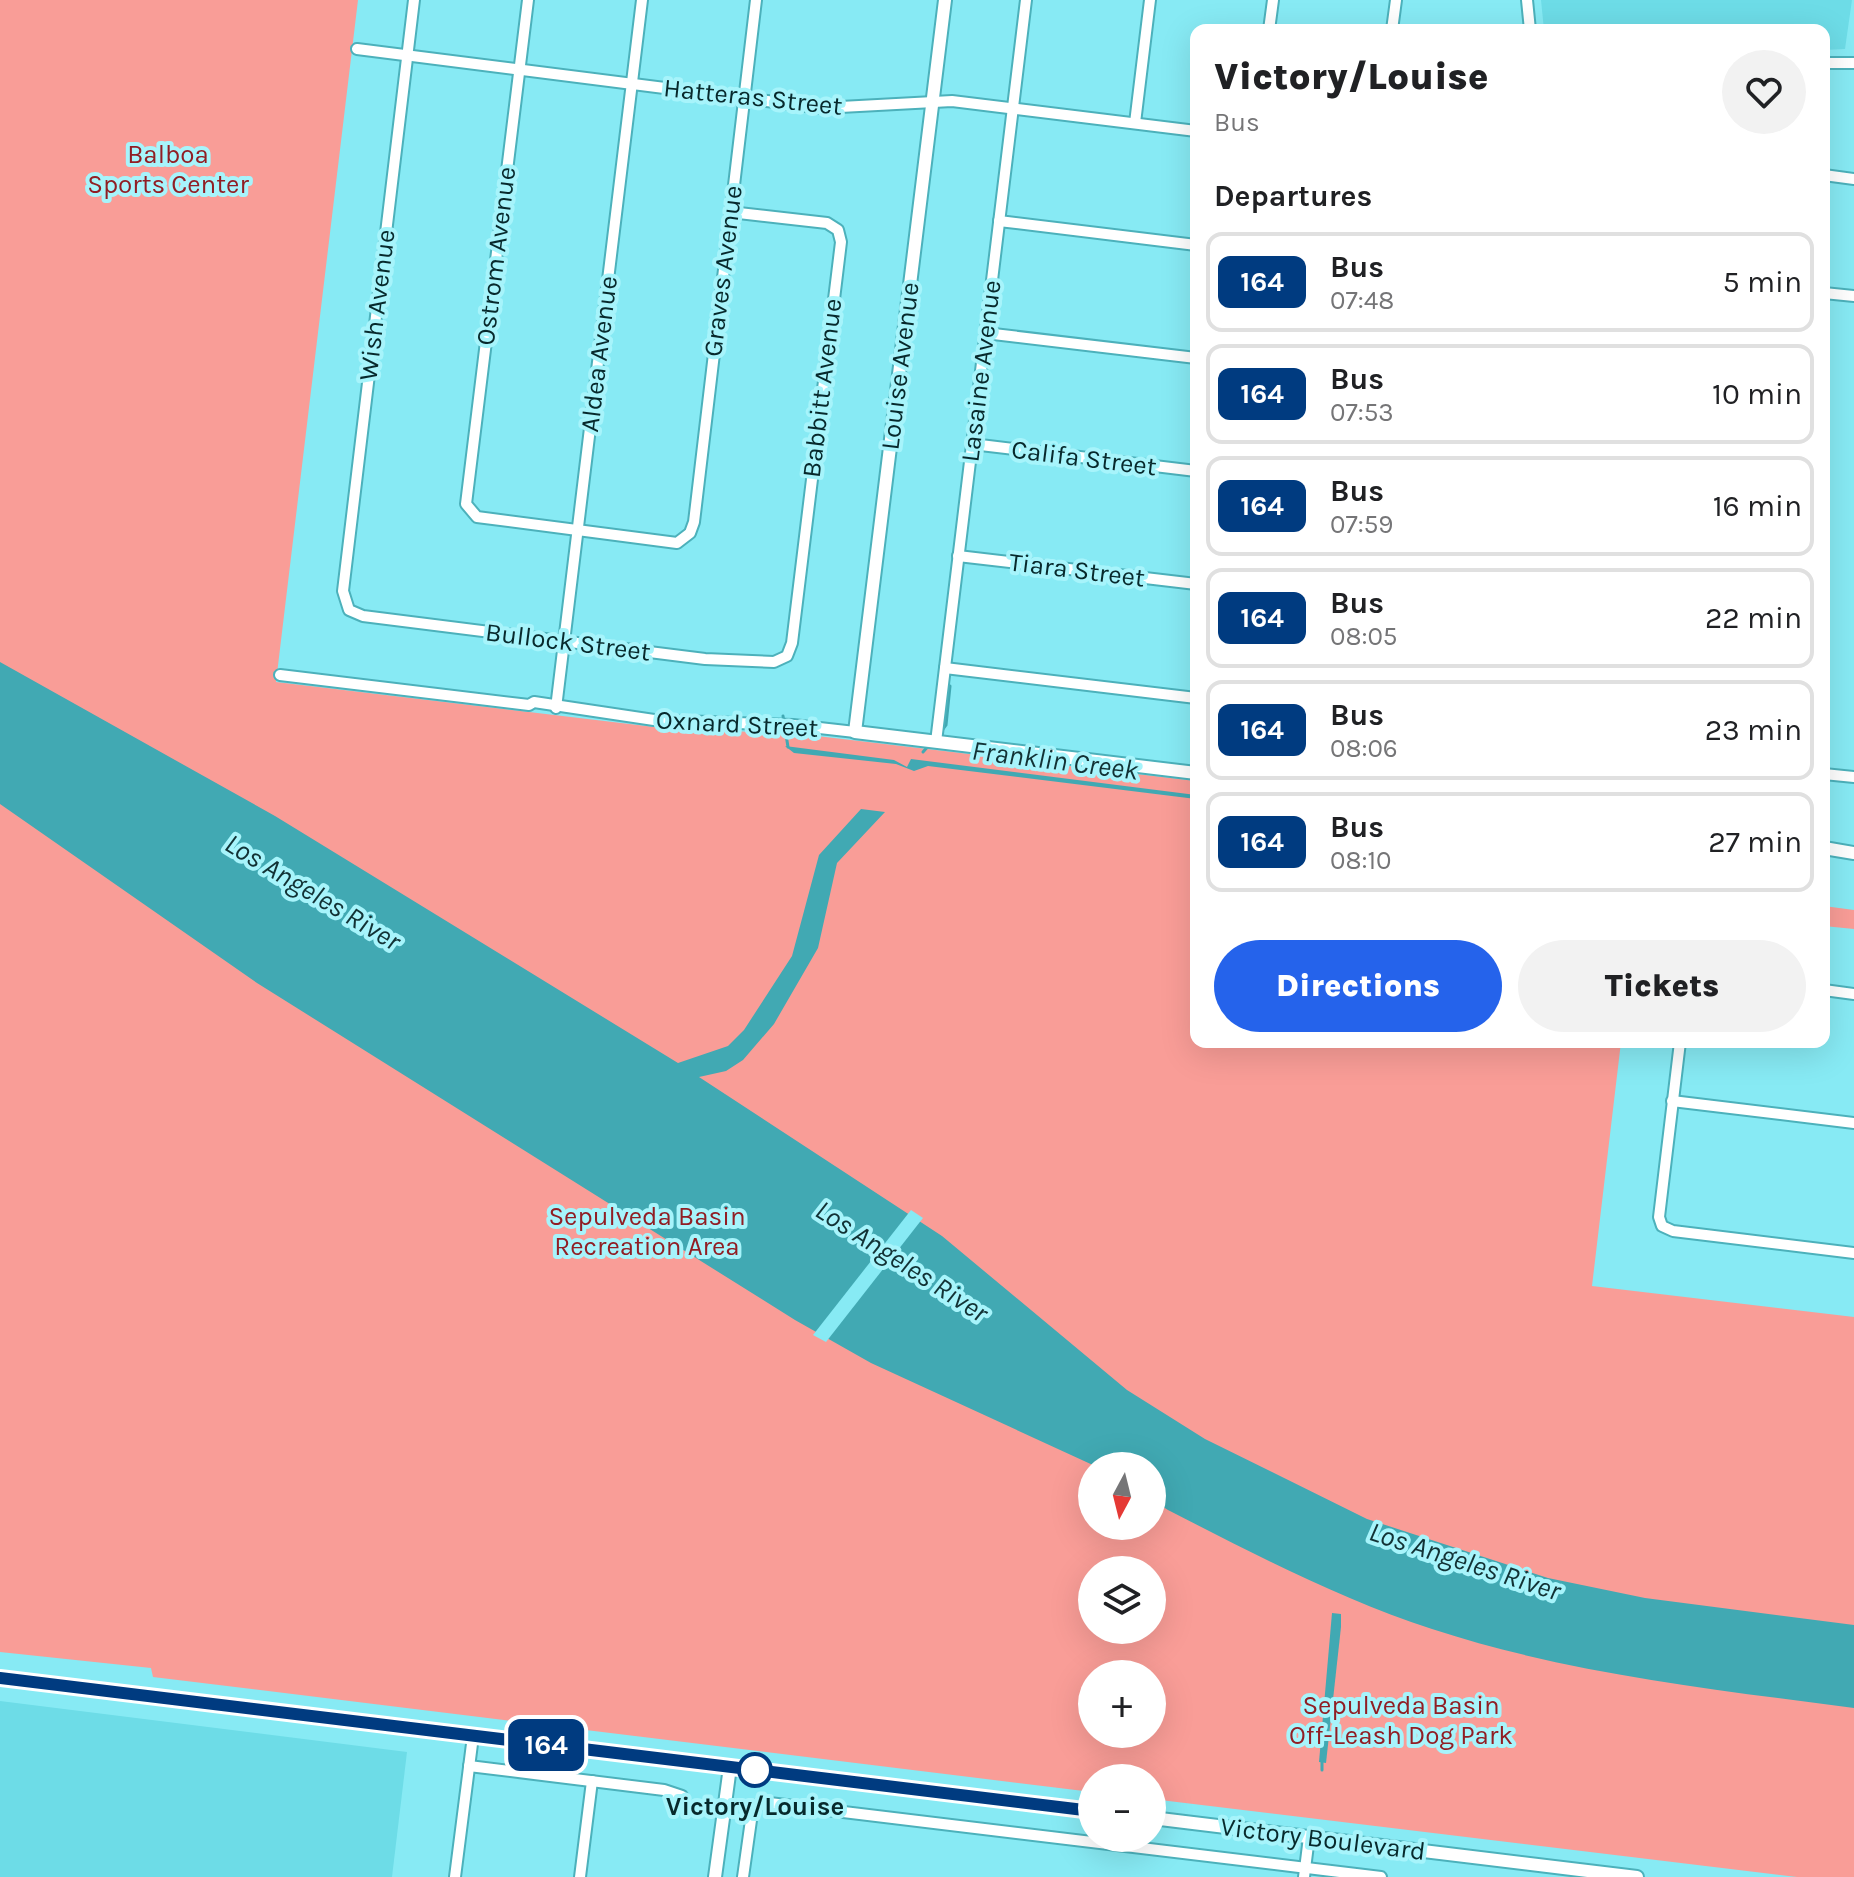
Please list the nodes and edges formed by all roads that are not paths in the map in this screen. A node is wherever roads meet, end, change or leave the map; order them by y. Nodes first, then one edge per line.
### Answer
1 (414, 0) edge
2 (528, 0) edge
3 (642, 0) edge
4 (756, 0) edge
5 (945, 0) edge
6 (1026, 0) edge
7 (1150, 0) edge
8 (1273, 0) edge
9 (1396, 0) edge
10 (1527, 0) edge
11 (1270, 24) edge
12 (1393, 24) edge
13 (1529, 24) edge
14 (357, 49) dead end
15 (407, 55) junction
16 (1830, 63) edge
17 (1854, 63) edge
18 (519, 69) junction
19 (631, 84) junction
20 (745, 99) junction
21 (932, 101) junction
22 (1013, 109) junction
23 (1135, 123) junction
24 (1190, 130) edge
25 (1830, 176) edge
26 (1854, 179) edge
27 (730, 212) junction
28 (999, 221) junction
29 (1190, 244) edge
30 (1830, 294) edge
31 (1854, 296) edge
32 (985, 333) junction
33 (1190, 357) edge
34 (972, 444) junction
35 (1190, 470) edge
36 (578, 529) junction
37 (958, 556) junction
38 (1190, 583) edge
39 (349, 610) joint
40 (564, 641) junction
41 (787, 656) joint
42 (945, 668) junction
43 (280, 675) dead end
44 (1190, 697) edge
45 (556, 708) junction
46 (855, 732) junction
47 (936, 742) junction
48 (1190, 772) edge
49 (1830, 775) edge
50 (1854, 777) edge
51 (1830, 849) edge
52 (1854, 853) edge
53 (1830, 991) edge
54 (1854, 994) edge
55 (1679, 1048) edge
56 (1672, 1101) junction
57 (1854, 1123) edge
58 (1854, 1253) edge
59 (0, 1678) edge
60 (473, 1736) junction
61 (469, 1766) junction
62 (730, 1767) junction
63 (592, 1781) junction
64 (682, 1796) dead end
65 (1078, 1809) edge
66 (1166, 1820) edge
67 (1309, 1837) junction
68 (1305, 1872) edge
69 (455, 1877) edge
70 (580, 1877) edge
71 (715, 1877) edge
72 (743, 1877) edge
73 (1381, 1877) edge
74 (1637, 1877) edge

1 - 15 street, Wish Avenue
2 - 18 street, Ostrom Avenue
3 - 19 street, Aldea Avenue
4 - 20 street, Graves Avenue
5 - 21 main road, Louise Avenue
6 - 22 street, Lasaine Avenue
7 - 23 street
8 - 11 street
9 - 12 street
10 - 13 street
14 - 15 street, Hatteras Street
15 - 18 street, Hatteras Street
15 - 39 street, Wish Avenue
16 - 17 street
18 - 19 street, Hatteras Street
18 - 36 street, Ostrom Avenue
19 - 20 street, Hatteras Street
19 - 36 street, Aldea Avenue
20 - 21 street, Hatteras Street
20 - 27 street, Graves Avenue
21 - 22 street, Hatteras Street
21 - 46 main road, Louise Avenue
22 - 23 street, Hatteras Street
22 - 28 street, Lasaine Avenue
23 - 24 street, Hatteras Street
25 - 26 street
27 - 36 street, Graves Avenue
27 - 41 street, Babbitt Avenue
28 - 29 street
28 - 32 street, Lasaine Avenue
30 - 31 street
32 - 33 street
32 - 34 street, Lasaine Avenue
34 - 35 street, Califa Street
34 - 37 street, Lasaine Avenue
36 - 40 street, Aldea Avenue
37 - 38 street, Tiara Street
37 - 42 street, Lasaine Avenue
39 - 40 street, Bullock Street
40 - 41 street, Bullock Street
40 - 45 street, Aldea Avenue
42 - 44 street
42 - 47 street, Lasaine Avenue
43 - 45 street, Oxnard Street
45 - 46 street, Oxnard Street
46 - 47 main road, Oxnard Street
47 - 48 main road, Oxnard Street
49 - 50 street
51 - 52 main road
53 - 54 street
55 - 56 street
56 - 57 street
56 - 58 street
59 - 60 main road
60 - 61 street
60 - 62 main road
61 - 63 street
61 - 69 street
62 - 65 main road
62 - 71 main road
63 - 64 street
63 - 70 street
66 - 67 main road, Victory Boulevard
67 - 68 street
67 - 74 main road, Victory Boulevard
68 - 72 street, Victory Boulevard
68 - 73 street, Victory Boulevard

